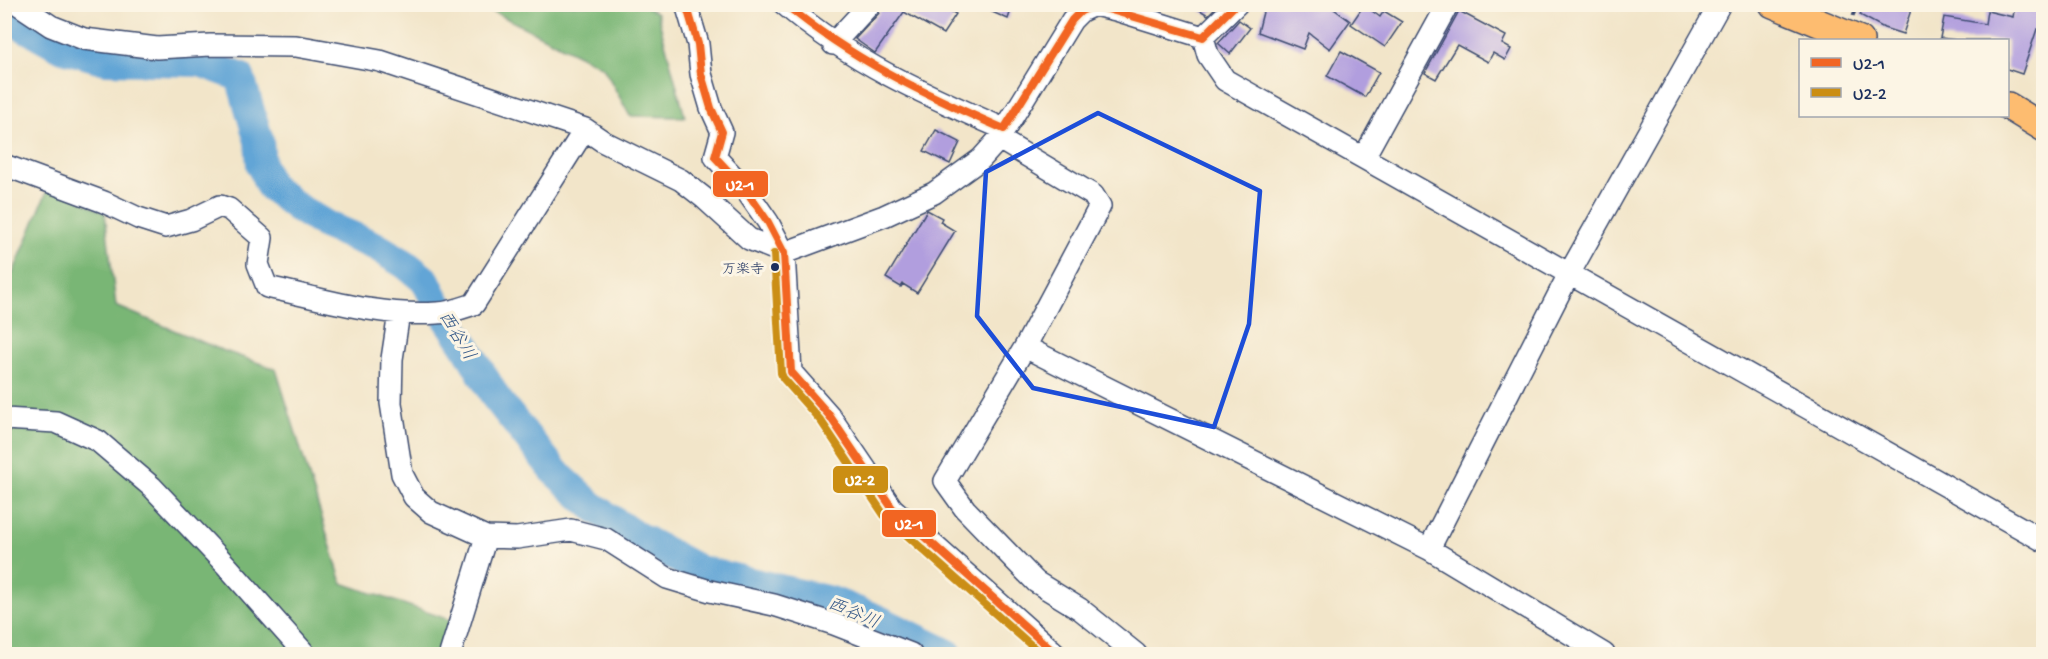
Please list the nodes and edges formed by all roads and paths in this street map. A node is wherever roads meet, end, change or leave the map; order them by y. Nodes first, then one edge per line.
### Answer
1 (18, 4) edge
2 (686, 4) edge
3 (784, 4) edge
4 (870, 4) edge
5 (1237, 4) edge
6 (1448, 4) edge
7 (1720, 4) edge
8 (1773, 4) edge
9 (1094, 5) edge
10 (1203, 37) junction
11 (1858, 39) edge
12 (833, 44) junction
13 (2009, 107) edge
14 (2043, 128) edge
15 (585, 129) junction
16 (1002, 134) junction
17 (1364, 157) junction
18 (4, 165) edge
19 (784, 253) junction
20 (1569, 274) junction
21 (399, 313) junction
22 (1025, 347) junction
23 (4, 419) edge
24 (486, 537) junction
25 (2043, 541) edge
26 (1429, 549) junction
27 (304, 654) edge
28 (450, 654) edge
29 (911, 654) edge
30 (1056, 654) edge
31 (1136, 654) edge
32 (1604, 654) edge

1 - 15 street
2 - 19 street
3 - 12 street
4 - 12 street
5 - 10 street
6 - 17 street
7 - 20 street
8 - 11 main road
9 - 10 street
9 - 16 street
10 - 17 street
12 - 16 street
13 - 14 main road
15 - 19 street
15 - 21 street
16 - 19 street
16 - 22 street
17 - 20 street
18 - 21 street
19 - 30 street
20 - 25 street
20 - 26 street
21 - 24 street
22 - 26 street
22 - 31 street
23 - 27 street
24 - 28 street
24 - 29 street
26 - 32 street

